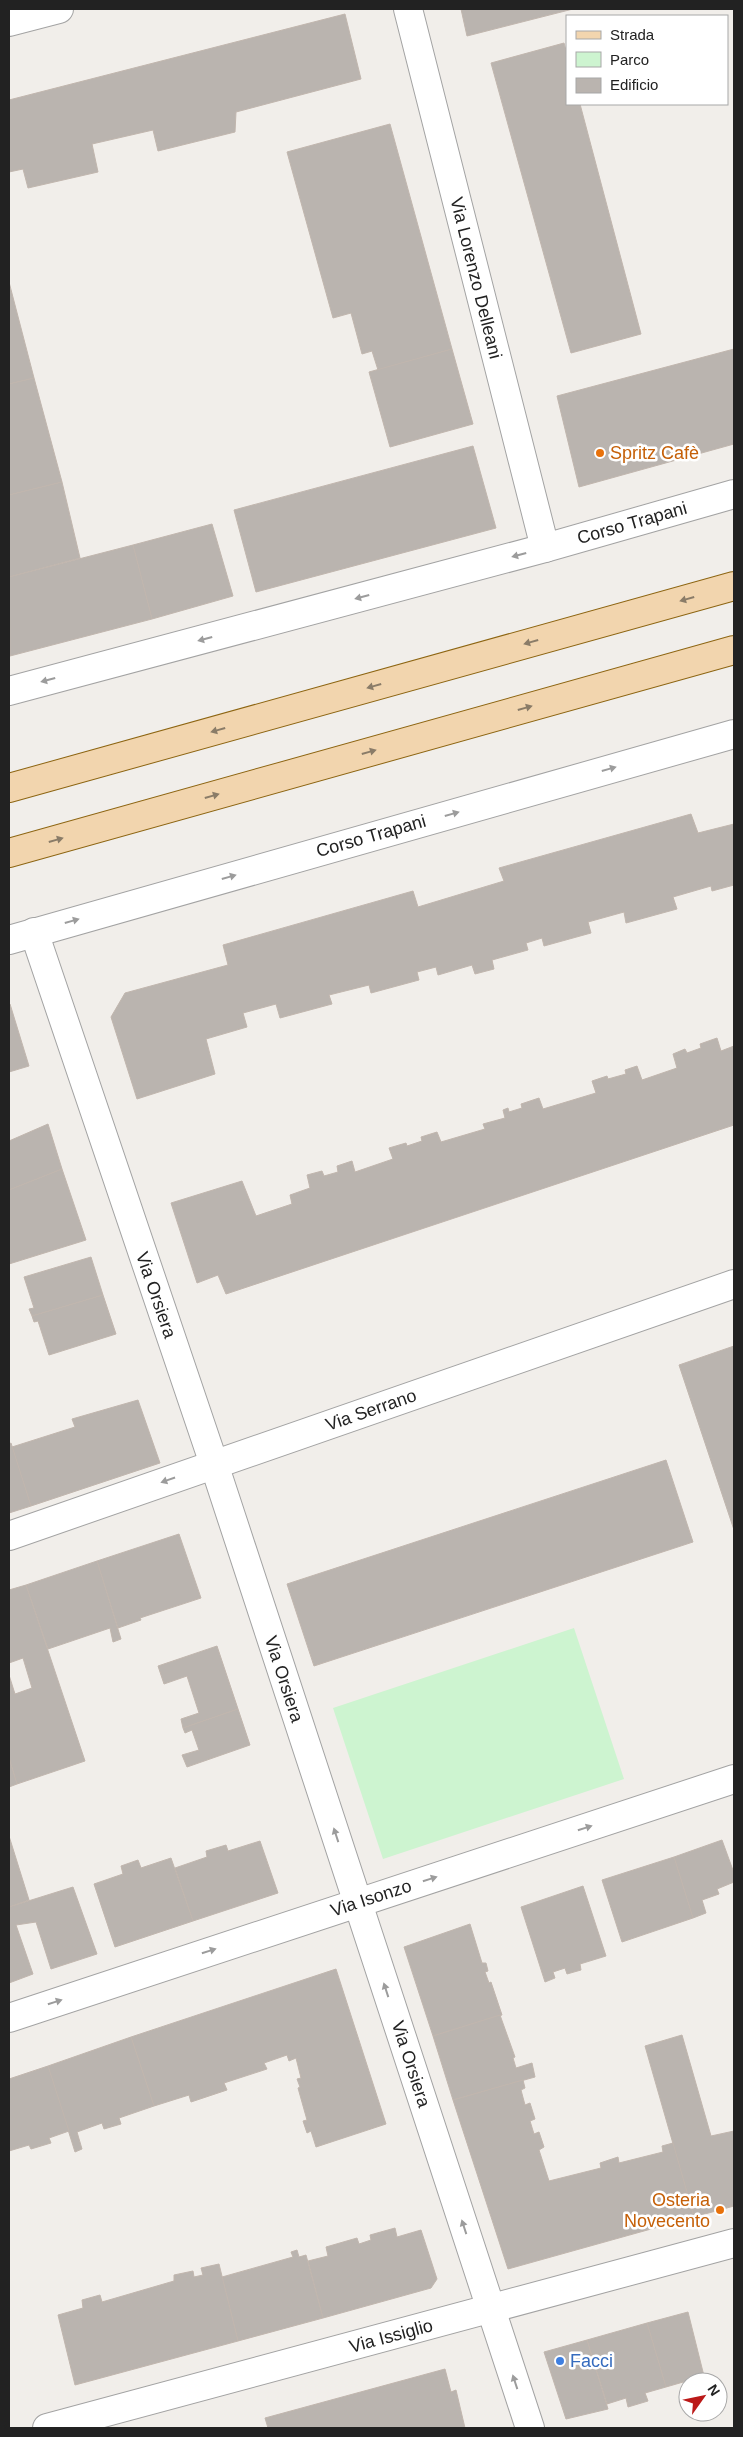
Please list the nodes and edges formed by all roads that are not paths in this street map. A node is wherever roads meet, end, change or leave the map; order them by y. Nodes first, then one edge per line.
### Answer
1 (60, 9) edge
2 (408, 9) edge
3 (9, 22) edge
4 (734, 494) edge
5 (545, 548) junction
6 (734, 586) edge
7 (734, 650) edge
8 (9, 691) edge
9 (734, 734) edge
10 (9, 788) edge
11 (9, 853) edge
12 (22, 936) edge
13 (734, 1284) edge
14 (214, 1464) junction
15 (9, 1536) edge
16 (734, 1779) edge
17 (358, 1902) junction
18 (9, 2018) edge
19 (734, 2243) edge
20 (491, 2309) junction
21 (47, 2428) edge
22 (530, 2428) edge

1 - 3 street
2 - 5 street, Via Lorenzo Delleani
4 - 5 street, Corso Trapani
5 -> 8 street, Corso Trapani
6 -> 10 main road
11 -> 7 main road
12 -> 9 street, Corso Trapani
12 - 14 street, Via Orsiera
13 - 14 street, Via Serrano
14 -> 15 street, Via Serrano
17 -> 14 street, Via Orsiera
17 -> 16 street, Via Isonzo
18 -> 17 street, Via Isonzo
20 -> 17 street, Via Orsiera
19 - 20 street, Via Issiglio
20 - 21 street, Via Issiglio
22 -> 20 street, Via Orsiera

